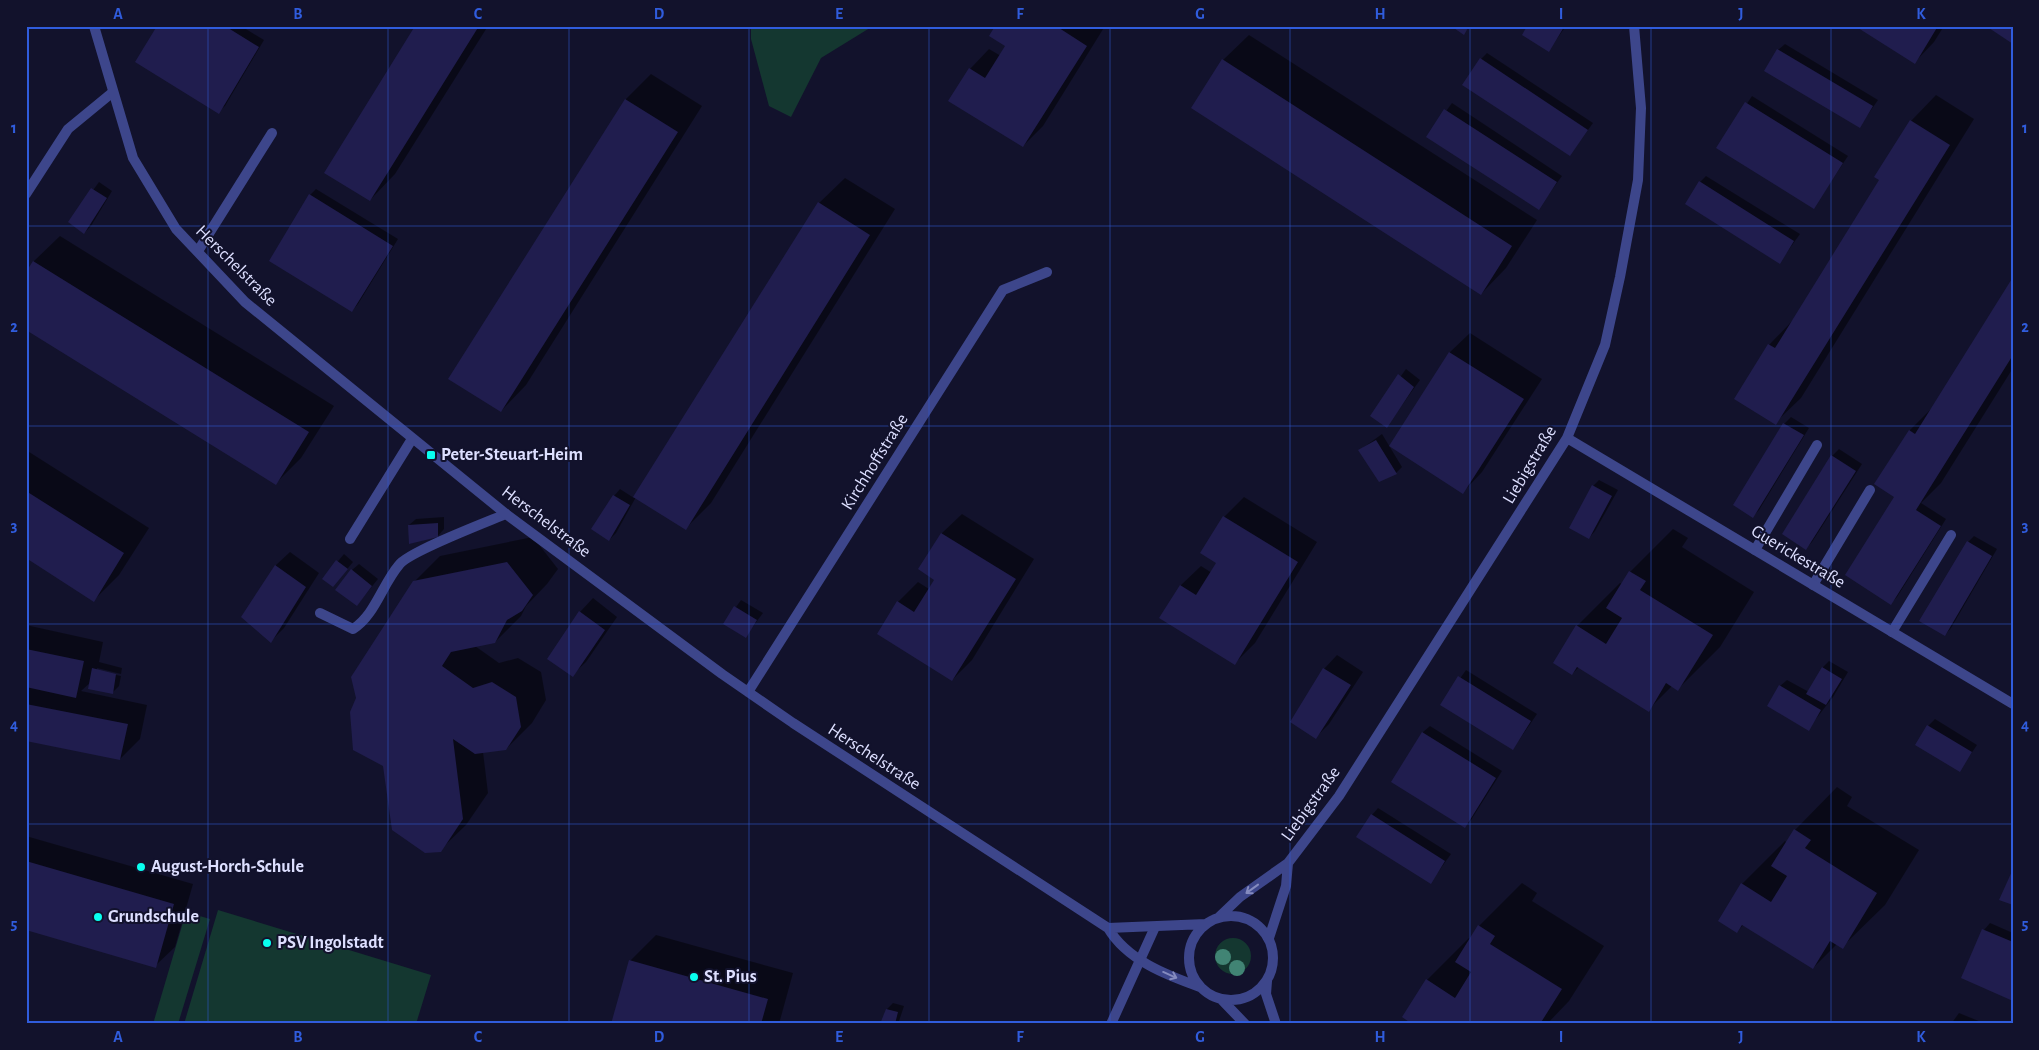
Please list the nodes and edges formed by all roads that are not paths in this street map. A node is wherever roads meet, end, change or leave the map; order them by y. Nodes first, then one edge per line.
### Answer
1 (94, 26) edge
2 (1634, 26) edge
3 (113, 92) junction
4 (272, 133) dead end
5 (26, 194) edge
6 (198, 251) junction
7 (1047, 272) dead end
8 (1567, 438) junction
9 (412, 439) junction
10 (1817, 445) dead end
11 (1870, 490) dead end
12 (506, 514) junction
13 (1951, 535) dead end
14 (350, 539) dead end
15 (1755, 550) junction
16 (1813, 585) junction
17 (320, 613) dead end
18 (1892, 632) junction
19 (748, 692) junction
20 (2013, 704) edge
21 (1288, 863) junction
22 (1219, 917) junction
23 (1206, 924) junction
24 (1155, 927) junction
25 (1108, 928) junction
26 (1269, 938) junction
27 (1141, 960) junction
28 (1267, 981) junction
29 (1200, 987) junction
30 (1220, 999) junction
31 (1111, 1024) edge
32 (1245, 1024) edge
33 (1276, 1024) edge

1 - 3 street, Herschelstraße
2 - 8 street, Liebigstraße
3 - 5 street
3 - 6 street, Herschelstraße
4 - 6 street
6 - 9 street, Herschelstraße
7 - 19 street, Kirchhoffstraße
8 - 15 street, Guerickestraße
8 - 21 street, Liebigstraße
9 - 12 street, Herschelstraße
9 - 14 street
10 - 15 street
11 - 16 street
12 - 17 street
12 - 19 street, Herschelstraße
13 - 18 street
15 - 16 street, Guerickestraße
16 - 18 street, Guerickestraße
18 - 20 street, Guerickestraße
19 - 25 street, Herschelstraße
21 -> 22 street, Liebigstraße
21 - 26 street, Liebigstraße
22 - 23 street
22 - 26 street
23 - 24 street
23 - 29 street
24 - 25 street
24 - 27 street
25 - 27 street, Herschelstraße
26 - 28 street
27 -> 29 street, Herschelstraße
27 - 31 street
28 - 30 street
28 - 33 street
29 - 30 street, Herschelstraße
30 - 32 street, Herschelstraße

